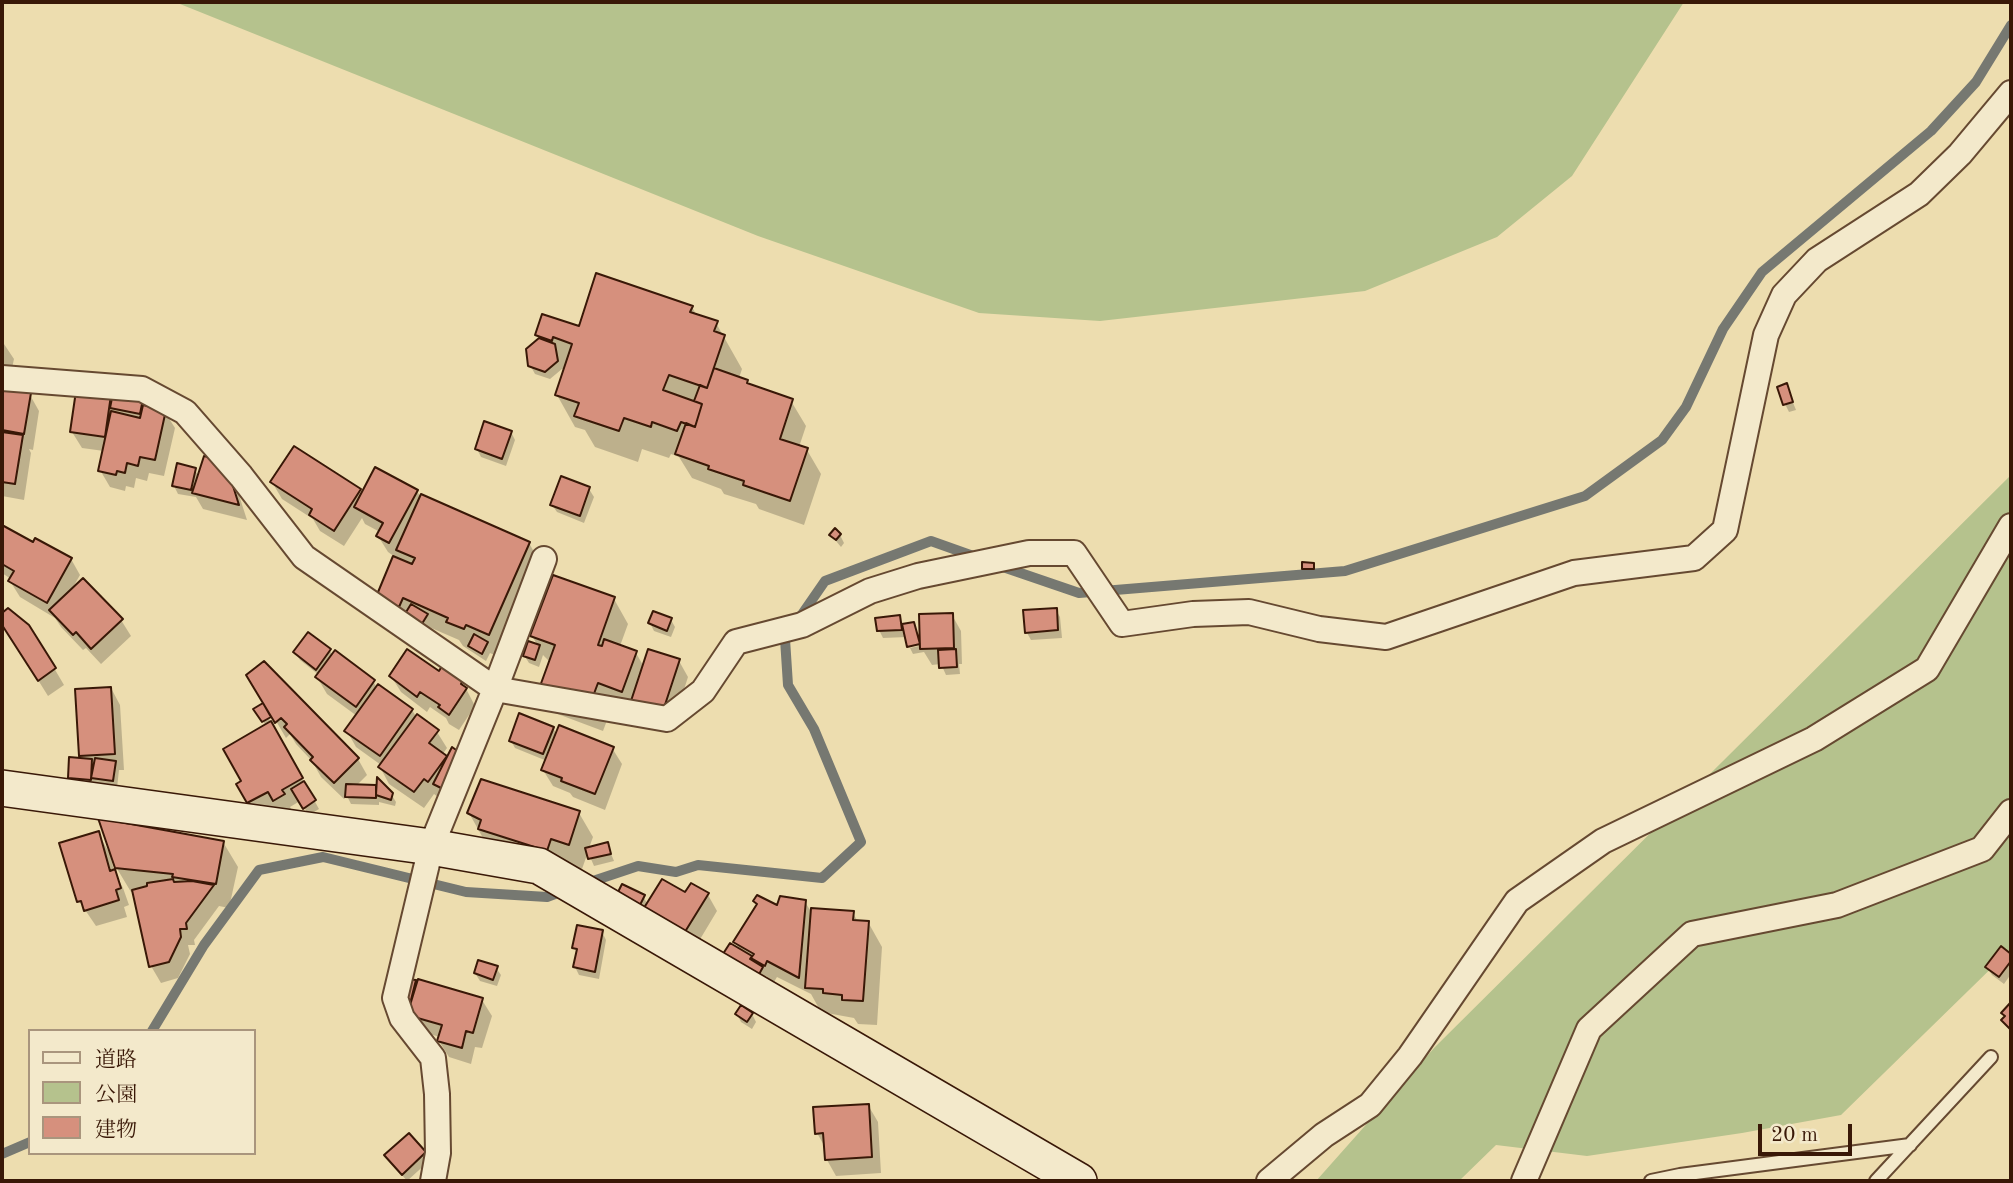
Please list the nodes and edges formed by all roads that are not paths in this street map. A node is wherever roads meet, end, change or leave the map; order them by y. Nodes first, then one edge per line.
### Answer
1 (2011, 93) edge
2 (2, 378) edge
3 (2011, 526) edge
4 (544, 559) dead end
5 (495, 690) junction
6 (2, 788) edge
7 (2011, 812) edge
8 (431, 847) junction
9 (1991, 1057) dead end
10 (1910, 1145) junction
11 (433, 1181) edge
12 (1079, 1181) edge
13 (1269, 1181) edge
14 (1524, 1181) edge
15 (1651, 1181) edge
16 (1876, 1181) edge

1 - 5 street
2 - 5 street
3 - 13 street
4 - 5 street
5 - 8 street
6 - 8 street
7 - 14 street
8 - 11 street
8 - 12 street
9 - 10 lane
10 - 15 lane
10 - 16 lane

